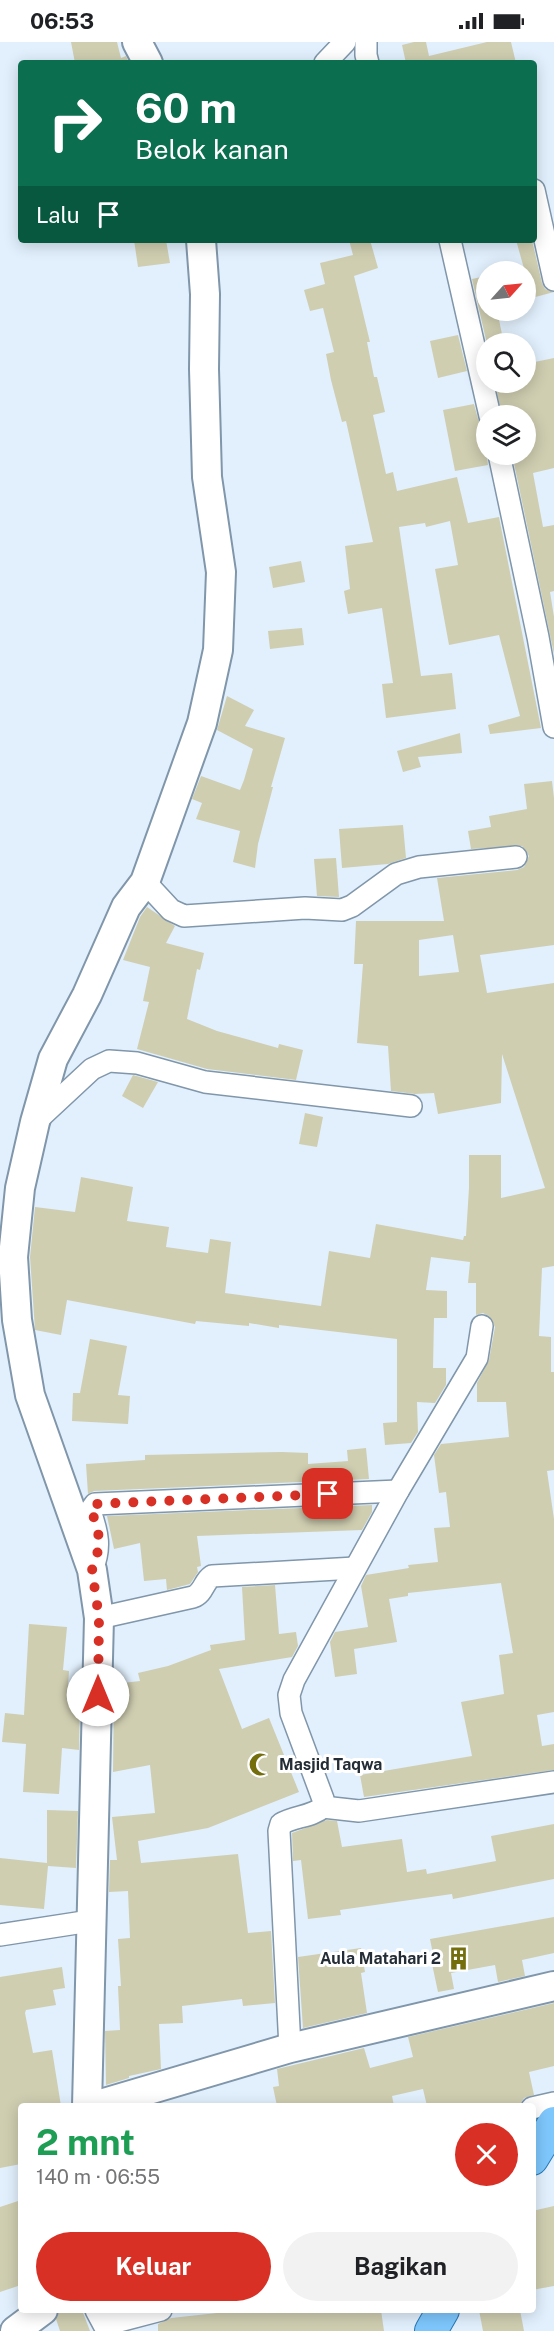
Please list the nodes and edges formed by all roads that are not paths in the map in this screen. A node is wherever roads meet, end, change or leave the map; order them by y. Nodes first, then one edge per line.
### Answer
1 (137, 42) edge
2 (345, 42) edge
3 (366, 42) edge
4 (146, 60) edge
5 (328, 60) edge
6 (367, 60) edge
7 (537, 204) edge
8 (201, 243) edge
9 (451, 243) edge
10 (554, 280) edge
11 (488, 405) edge
12 (501, 465) edge
13 (554, 727) edge
14 (516, 856) dead end
15 (145, 882) junction
16 (411, 1106) dead end
17 (35, 1122) junction
18 (482, 1326) dead end
19 (398, 1491) junction
20 (355, 1568) junction
21 (92, 1570) junction
22 (99, 1618) junction
23 (554, 1782) edge
24 (323, 1807) junction
25 (90, 1921) junction
26 (0, 1935) edge
27 (554, 1986) edge
28 (291, 2048) junction
29 (87, 2103) edge
30 (104, 2103) edge
31 (554, 2103) edge
32 (536, 2107) edge
33 (554, 2122) edge
34 (536, 2152) edge
35 (39, 2313) edge
36 (146, 2313) edge
37 (441, 2313) edge
38 (101, 2322) edge
39 (15, 2331) edge
40 (431, 2331) edge

1 - 4 street
2 - 5 street
3 - 6 street
7 - 10 street
8 - 15 street
9 - 11 street
12 - 13 street
14 - 15 street
15 - 17 street
16 - 17 street
17 - 21 street
18 - 19 street
19 - 20 street
19 - 21 street
20 - 22 street
20 - 24 street
21 - 22 street
22 - 25 street
23 - 24 street
24 - 28 street
25 - 26 street
25 - 29 street
27 - 28 street
28 - 30 street
31 - 32 street
33 - 34 main road
35 - 39 street
36 - 38 street
37 - 40 main road

